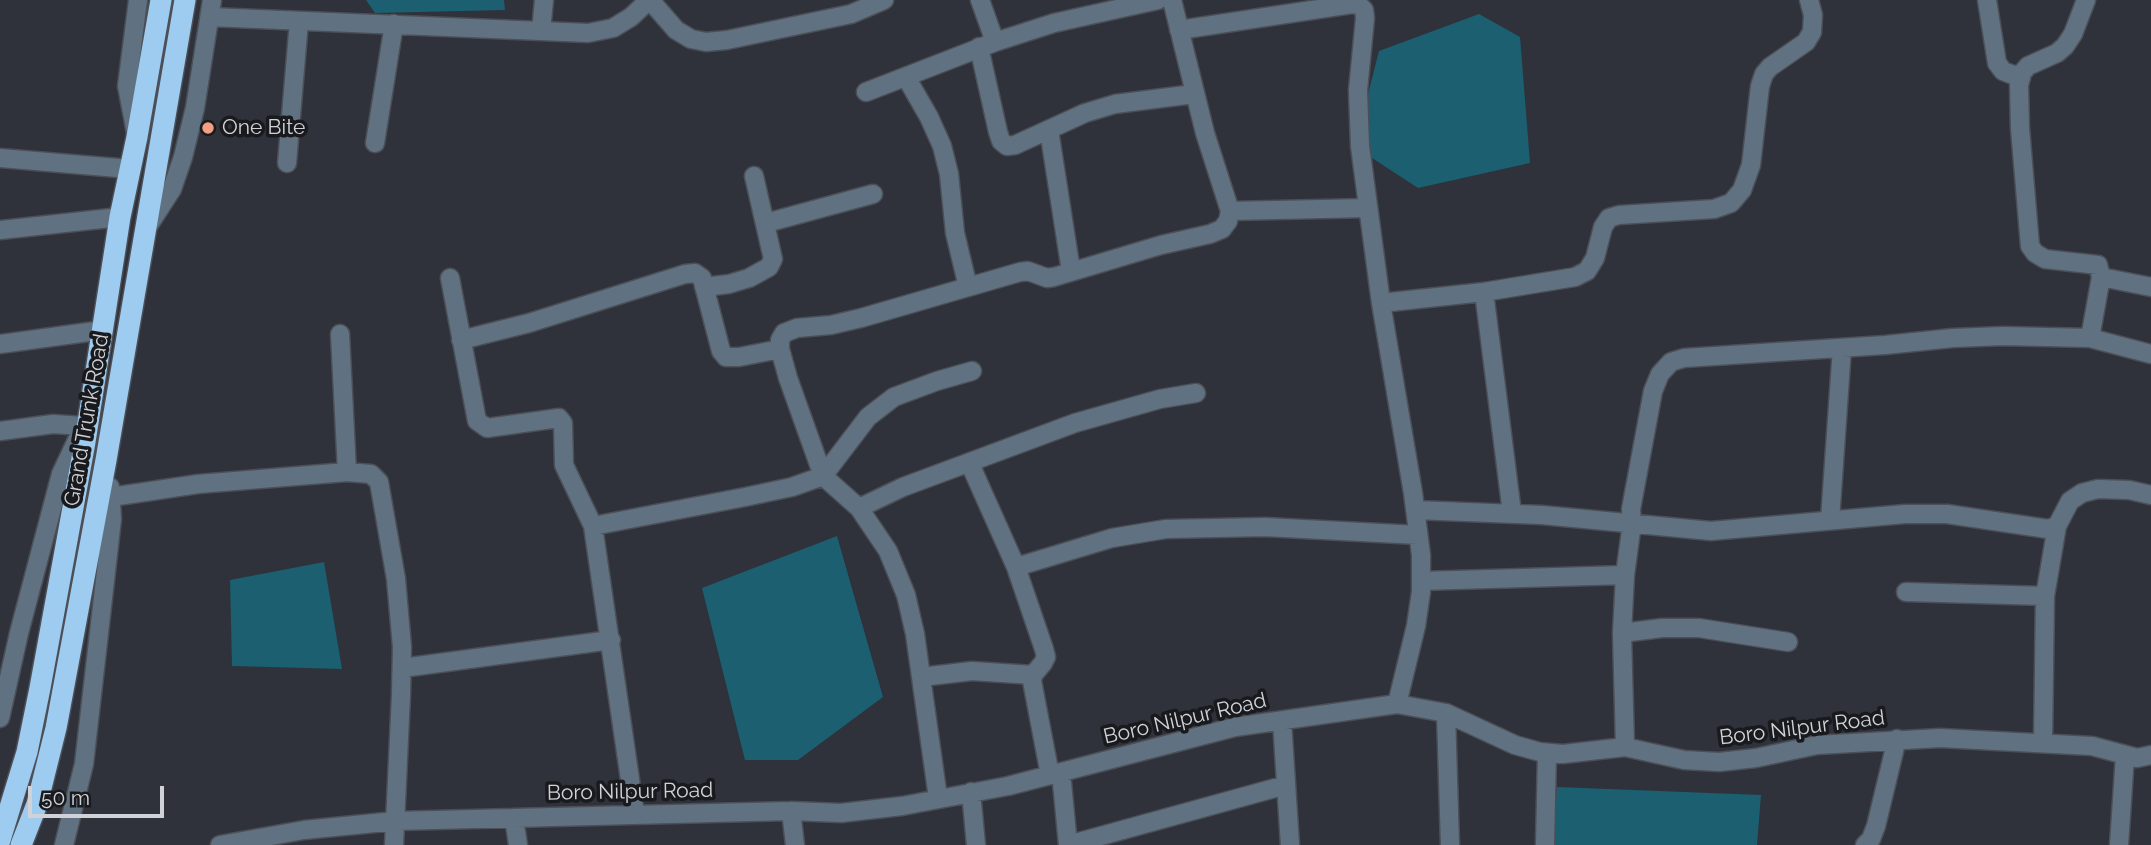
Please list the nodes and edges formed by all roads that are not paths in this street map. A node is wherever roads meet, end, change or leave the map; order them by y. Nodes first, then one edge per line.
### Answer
1 (138, 0) edge
2 (161, 0) edge
3 (185, 0) edge
4 (544, 0) edge
5 (649, 0) edge
6 (884, 0) edge
7 (979, 0) edge
8 (1158, 0) edge
9 (1172, 0) edge
10 (1809, 0) edge
11 (1987, 0) edge
12 (2086, 0) edge
13 (211, 9) edge
14 (299, 21) junction
15 (394, 24) junction
16 (1179, 30) junction
17 (541, 31) junction
18 (987, 44) junction
19 (906, 77) junction
20 (2021, 78) junction
21 (866, 92) dead end
22 (1194, 94) junction
23 (1049, 130) junction
24 (137, 136) junction
25 (375, 143) dead end
26 (0, 158) edge
27 (287, 163) dead end
28 (130, 169) junction
29 (754, 177) dead end
30 (873, 194) dead end
31 (1368, 208) junction
32 (1230, 211) junction
33 (120, 217) junction
34 (766, 223) junction
35 (0, 230) edge
36 (144, 232) junction
37 (1071, 271) junction
38 (2101, 277) junction
39 (450, 278) dead end
40 (704, 287) junction
41 (968, 287) junction
42 (2151, 287) edge
43 (1485, 292) junction
44 (1381, 303) junction
45 (103, 330) junction
46 (340, 334) dead end
47 (2090, 338) junction
48 (461, 340) junction
49 (0, 344) edge
50 (1842, 348) junction
51 (780, 349) junction
52 (2151, 354) edge
53 (972, 371) dead end
54 (1196, 393) dead end
55 (87, 419) junction
56 (0, 431) edge
57 (106, 460) junction
58 (970, 464) junction
59 (347, 472) junction
60 (823, 476) junction
61 (2151, 495) edge
62 (111, 496) junction
63 (859, 508) junction
64 (1415, 510) junction
65 (1512, 513) junction
66 (1830, 520) junction
67 (1632, 523) junction
68 (593, 526) junction
69 (2057, 526) junction
70 (1418, 535) junction
71 (1016, 566) junction
72 (1625, 575) junction
73 (1421, 580) junction
74 (1906, 592) dead end
75 (2045, 596) junction
76 (1622, 633) junction
77 (611, 640) junction
78 (1788, 642) dead end
79 (402, 668) junction
80 (1033, 675) junction
81 (921, 677) junction
82 (1397, 705) junction
83 (1446, 713) junction
84 (0, 718) edge
85 (1282, 721) junction
86 (1897, 739) junction
87 (2043, 743) junction
88 (1625, 747) junction
89 (1547, 752) junction
90 (2125, 755) junction
91 (2151, 755) edge
92 (1056, 773) junction
93 (1286, 785) junction
94 (971, 792) junction
95 (937, 798) junction
96 (791, 811) junction
97 (635, 814) junction
98 (514, 818) junction
99 (395, 821) junction
100 (0, 840) edge
101 (21, 845) edge
102 (64, 845) edge
103 (220, 845) edge
104 (394, 845) edge
105 (518, 845) edge
106 (795, 845) edge
107 (976, 845) edge
108 (1068, 845) edge
109 (1290, 845) edge
110 (1450, 845) edge
111 (1545, 845) edge
112 (1865, 845) edge
113 (2119, 845) edge

1 - 24 street
2 - 24 highway, Grand Trunk Road
3 - 36 highway, Grand Trunk Road
4 - 17 street
5 - 6 street
5 - 17 street
7 - 18 street
8 - 18 street
9 - 16 street
10 - 43 street
11 - 20 street
12 - 20 street
13 - 14 street
13 - 36 street
14 - 15 street
14 - 27 street
15 - 17 street
15 - 25 street
16 - 22 street
16 - 31 street
18 - 19 street
18 - 23 street
19 - 21 street
19 - 41 street
20 - 38 street
22 - 23 street
22 - 32 street
23 - 37 street
24 - 28 highway, Grand Trunk Road
26 - 28 street
28 - 33 highway, Grand Trunk Road
29 - 34 street
30 - 34 street
31 - 32 street
31 - 44 street
32 - 37 street
33 - 35 street
33 - 45 highway, Grand Trunk Road
34 - 40 street
36 - 57 highway, Grand Trunk Road
37 - 41 street
38 - 42 street
38 - 47 street
39 - 48 street
40 - 48 street
40 - 51 street
41 - 51 street
43 - 44 street
43 - 65 street
44 - 64 street
45 - 49 street
45 - 55 highway, Grand Trunk Road
46 - 59 street
47 - 50 street
47 - 52 street
48 - 68 street
50 - 66 street
50 - 67 street
51 - 60 street
53 - 60 street
54 - 58 street
55 - 56 street
55 - 84 street
55 - 100 highway, Grand Trunk Road
57 - 62 street
57 - 101 highway, Grand Trunk Road
58 - 63 street
58 - 71 street
59 - 62 street
59 - 79 street
60 - 63 street
60 - 68 street
61 - 69 street
62 - 102 street
63 - 81 street
64 - 65 street
64 - 70 street
65 - 67 street
66 - 67 street
66 - 69 street
67 - 72 street
68 - 77 street
69 - 75 street
70 - 71 street
70 - 73 street
71 - 80 street
72 - 73 street
72 - 76 street
73 - 82 street
74 - 75 street
75 - 87 street
76 - 78 street
76 - 88 street
77 - 79 street
77 - 97 street
79 - 99 street
80 - 81 street
80 - 92 street
81 - 95 street
82 - 83 street, Boro Nilpur Road
82 - 85 street, Boro Nilpur Road
83 - 89 street, Boro Nilpur Road
83 - 110 street
85 - 92 street, Boro Nilpur Road
85 - 93 street
86 - 87 street, Boro Nilpur Road
86 - 88 street, Boro Nilpur Road
86 - 112 street
87 - 90 street, Boro Nilpur Road
88 - 89 street, Boro Nilpur Road
89 - 111 street
90 - 91 street, Boro Nilpur Road
90 - 113 street
92 - 94 street, Boro Nilpur Road
92 - 108 street
93 - 108 street
93 - 109 street
94 - 95 street, Boro Nilpur Road
94 - 107 street
95 - 96 street, Boro Nilpur Road
96 - 97 street, Boro Nilpur Road
96 - 106 street
97 - 98 street, Boro Nilpur Road
98 - 99 street, Boro Nilpur Road
98 - 105 street
99 - 103 street, Boro Nilpur Road
99 - 104 street

